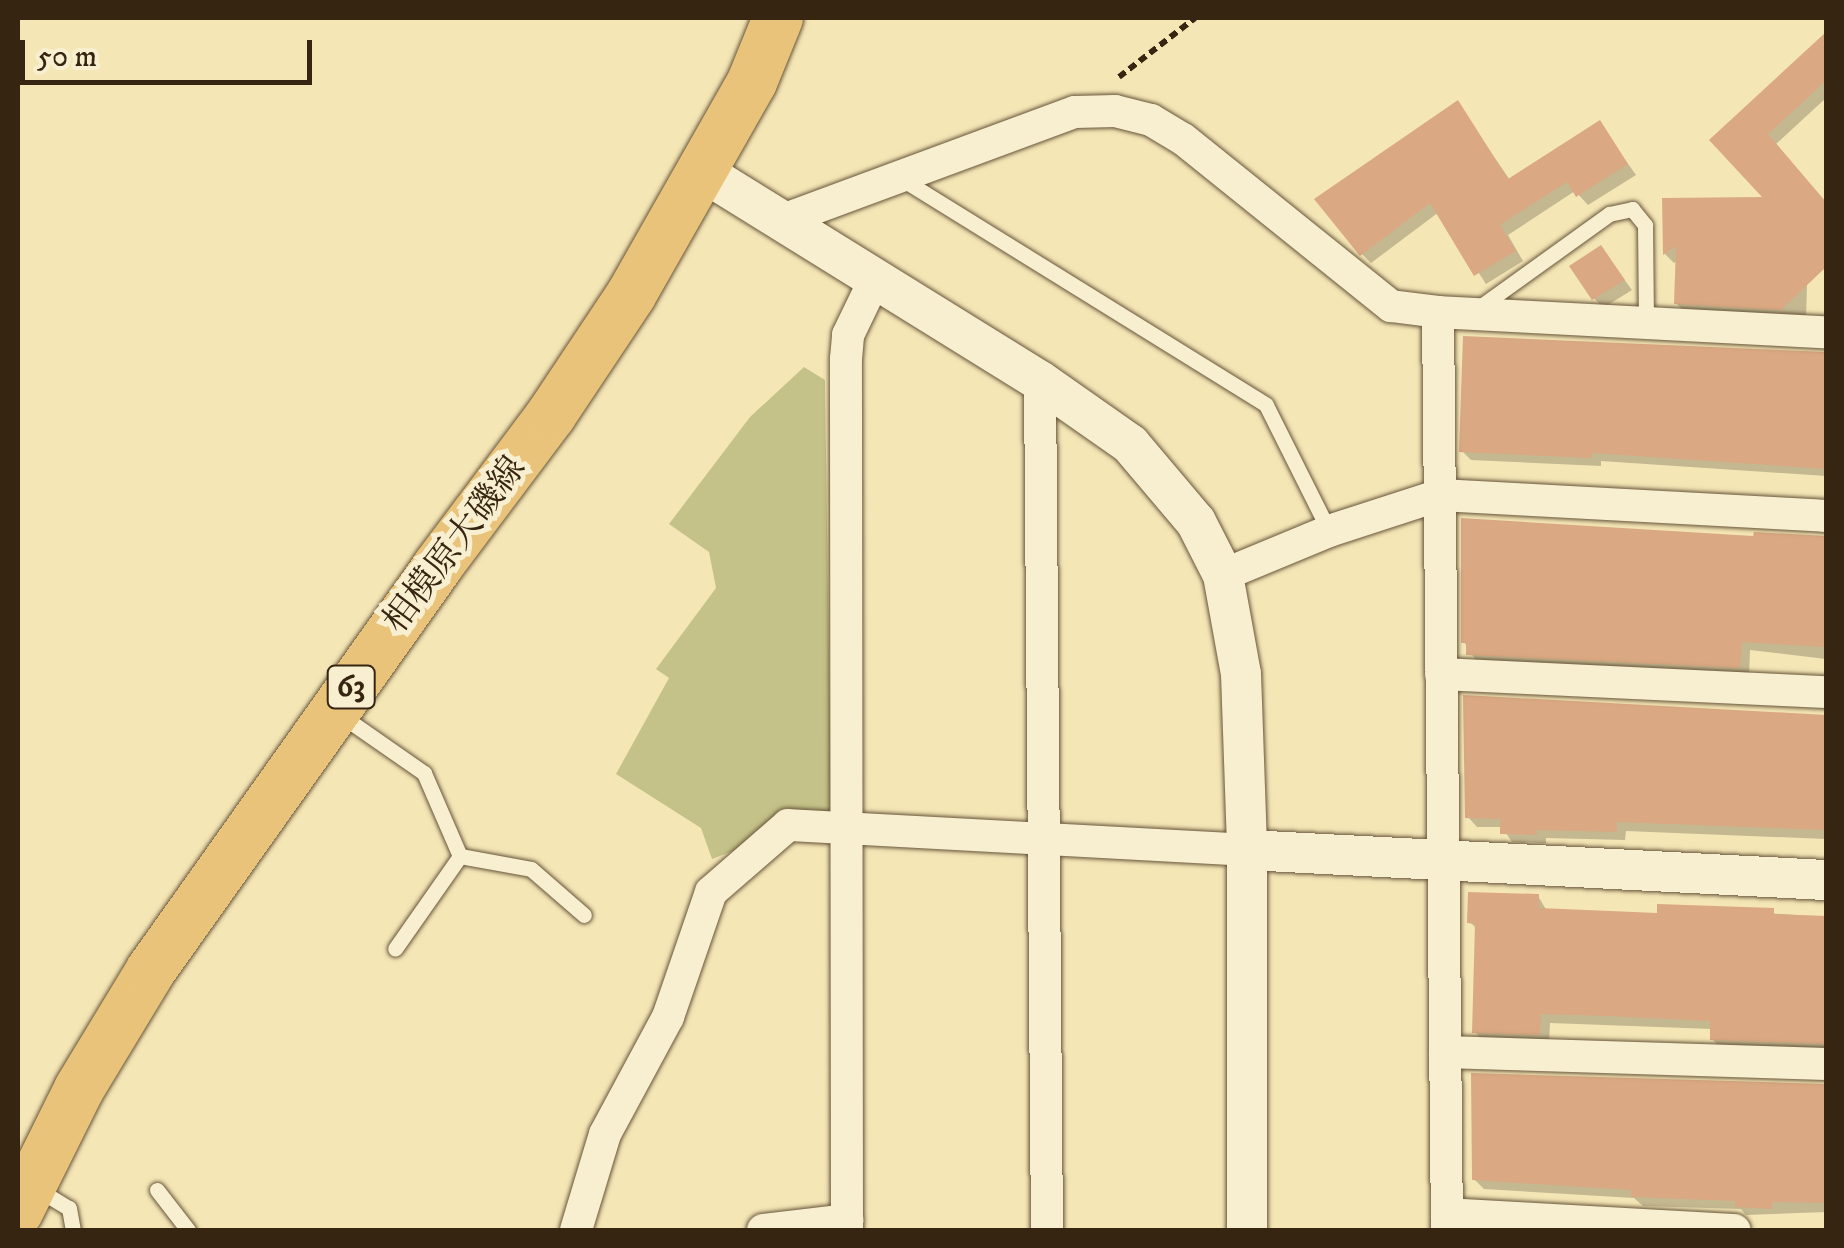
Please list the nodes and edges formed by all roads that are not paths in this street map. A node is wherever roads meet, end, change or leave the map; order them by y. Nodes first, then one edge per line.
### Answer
1 (778, 18) edge
2 (703, 172) junction
3 (902, 179) junction
4 (780, 220) junction
5 (874, 279) junction
6 (1454, 313) junction
7 (1646, 321) junction
8 (1826, 332) edge
9 (1040, 381) junction
10 (1440, 495) junction
11 (1826, 516) edge
12 (1330, 531) junction
13 (1223, 574) junction
14 (1440, 674) junction
15 (1826, 692) edge
16 (334, 710) junction
17 (848, 830) junction
18 (1041, 839) junction
19 (1247, 850) junction
20 (460, 856) junction
21 (1441, 861) junction
22 (1826, 880) edge
23 (584, 914) dead end
24 (395, 949) dead end
25 (1446, 1052) junction
26 (1826, 1064) edge
27 (157, 1190) dead end
28 (23, 1198) edge
29 (1447, 1222) edge
30 (847, 1225) edge
31 (74, 1230) edge
32 (188, 1230) edge
33 (576, 1230) edge
34 (763, 1230) edge
35 (1046, 1230) edge
36 (1247, 1230) edge
37 (1736, 1230) edge

1 - 2 main road, 相模原大磯線 / 63
2 - 4 street
2 - 16 main road, 相模原大磯線 / 63
3 - 4 street
3 - 6 street
3 - 12 lane
4 - 5 street
5 - 9 street
5 - 17 street
6 - 7 street
6 - 7 lane
6 - 10 street
7 - 8 street
9 - 13 street
9 - 18 street
10 - 11 street
10 - 12 street
10 - 14 street
12 - 13 street
13 - 19 street
14 - 15 street
14 - 21 street
16 - 20 lane
16 - 28 main road, 相模原大磯線 / 63
17 - 18 street
17 - 30 street
17 - 33 street
18 - 19 street
18 - 35 street
19 - 21 street
19 - 36 street
20 - 23 lane
20 - 24 lane
21 - 22 street
21 - 25 street
25 - 26 street
25 - 29 street
27 - 32 lane
28 - 31 lane
29 - 37 street
30 - 34 street

